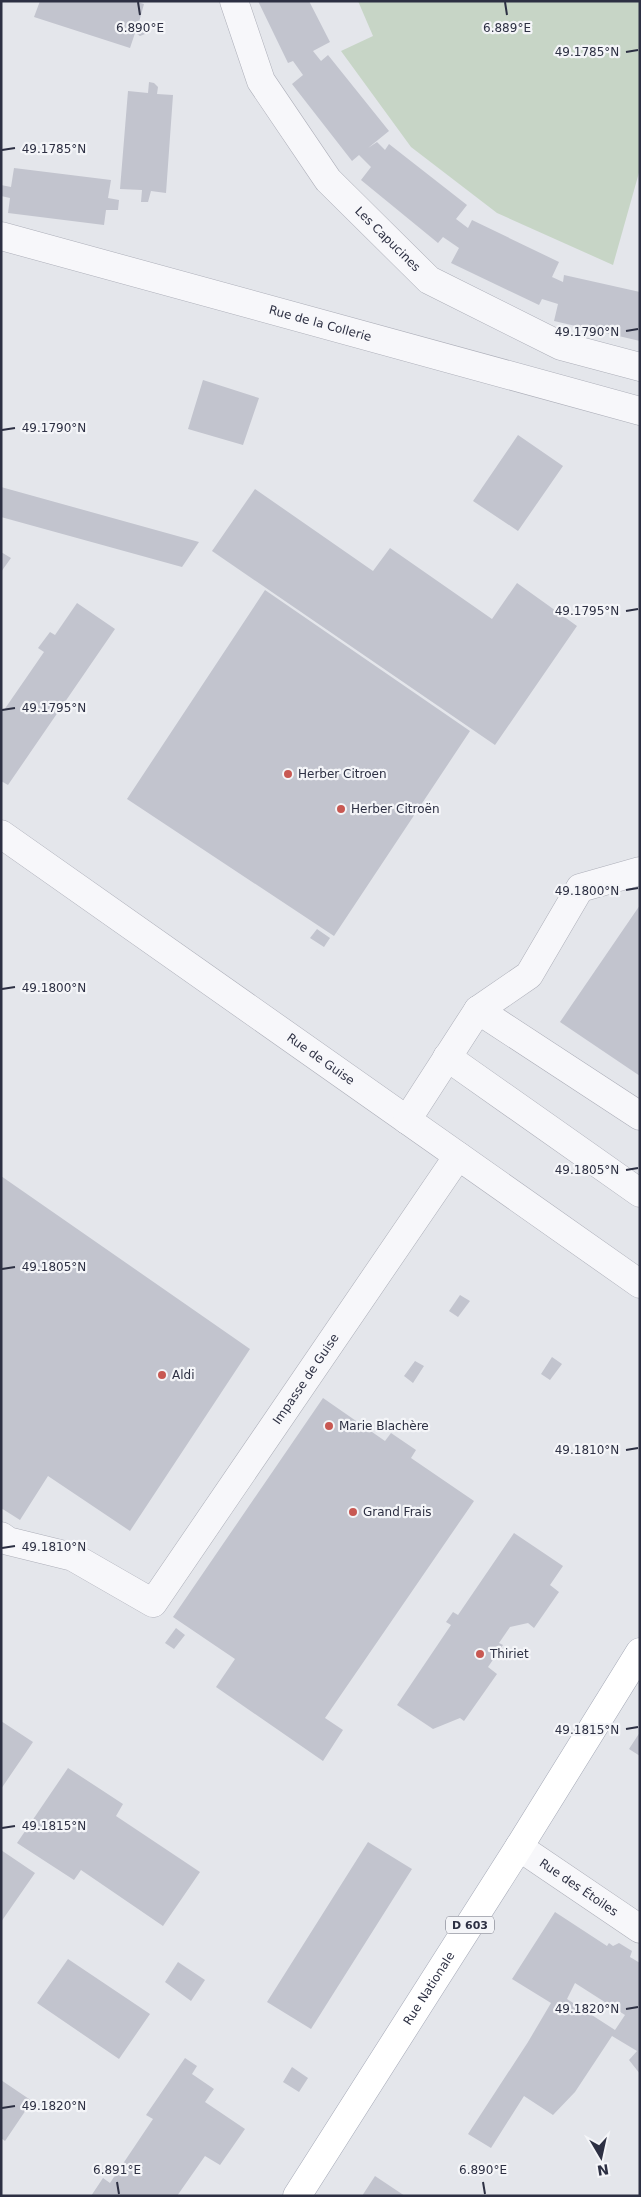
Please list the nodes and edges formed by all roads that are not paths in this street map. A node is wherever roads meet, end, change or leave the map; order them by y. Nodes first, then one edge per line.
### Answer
1 (234, 1) edge
2 (1, 236) edge
3 (640, 367) edge
4 (640, 411) edge
5 (1, 834) edge
6 (640, 870) edge
7 (478, 1010) junction
8 (448, 1057) junction
9 (640, 1116) edge
10 (407, 1120) junction
11 (458, 1156) junction
12 (640, 1193) edge
13 (640, 1284) edge
14 (1, 1536) edge
15 (640, 1652) edge
16 (519, 1847) junction
17 (640, 1929) edge
18 (297, 2196) edge

1 - 3 street, Les Capucines
2 - 4 street, Rue de la Collerie
5 - 10 street, Rue de Guise
6 - 7 street
7 - 8 street
7 - 9 street
8 - 10 street
8 - 12 street
10 - 11 street, Rue de Guise
11 - 13 street, Rue de Guise
11 - 14 street, Impasse de Guise
15 - 16 main road, Rue Nationale / D 603
16 - 17 street, Rue des Étoiles
16 - 18 main road, Rue Nationale / D 603

